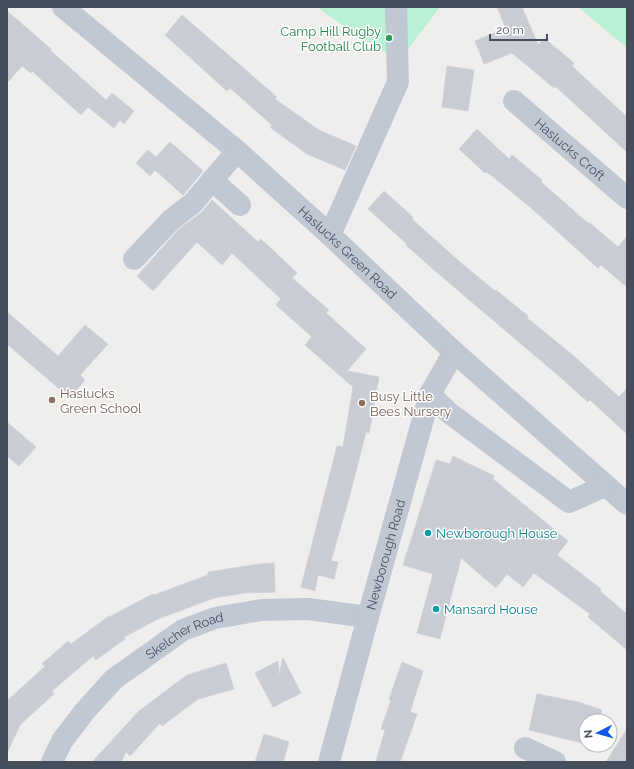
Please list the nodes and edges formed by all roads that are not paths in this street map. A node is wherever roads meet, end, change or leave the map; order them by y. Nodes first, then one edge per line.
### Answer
1 (63, 7) edge
2 (396, 7) edge
3 (514, 101) dead end
4 (237, 151) junction
5 (212, 180) junction
6 (627, 198) edge
7 (240, 205) dead end
8 (330, 235) junction
9 (134, 259) dead end
10 (454, 352) junction
11 (430, 394) junction
12 (619, 493) edge
13 (368, 617) junction
14 (525, 748) dead end
15 (52, 762) edge
16 (329, 762) edge
17 (555, 762) edge

1 - 4 street, Haslucks Green Road
2 - 8 street
3 - 6 street, Haslucks Croft
4 - 5 street
4 - 8 street, Haslucks Green Road
5 - 7 street
5 - 9 street
8 - 10 street, Haslucks Green Road
10 - 11 street, Newborough Road
10 - 12 street, Haslucks Green Road
11 - 12 street
11 - 13 street, Newborough Road
13 - 15 street, Skelcher Road
13 - 16 street, Newborough Road
14 - 17 street

